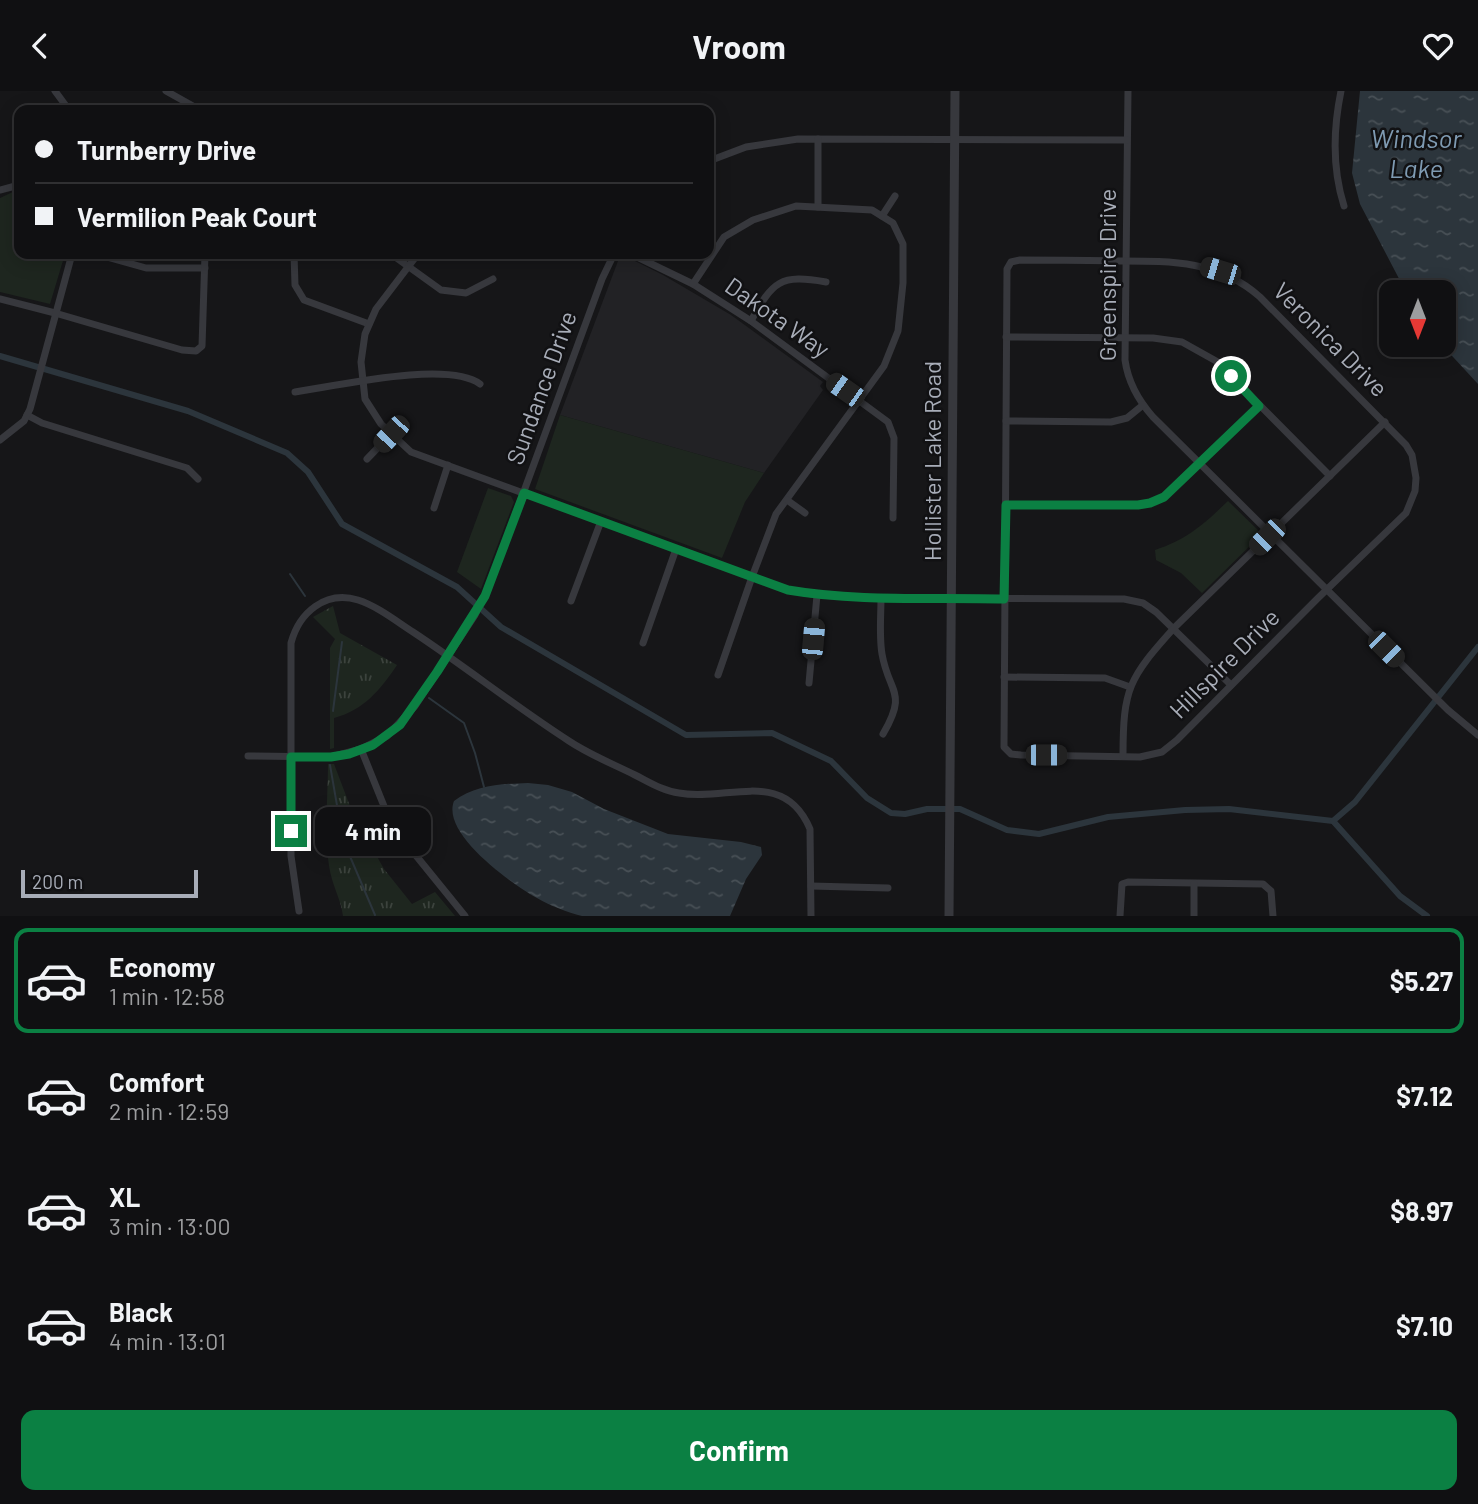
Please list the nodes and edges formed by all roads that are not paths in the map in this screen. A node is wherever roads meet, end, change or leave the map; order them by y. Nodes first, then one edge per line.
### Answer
1 (166, 91) edge
2 (955, 91) edge
3 (1128, 91) edge
4 (1341, 91) edge
5 (191, 105) edge
6 (818, 139) junction
7 (954, 140) junction
8 (1127, 140) junction
9 (714, 159) edge
10 (895, 196) dead end
11 (1344, 206) dead end
12 (818, 207) junction
13 (882, 216) junction
14 (714, 252) edge
15 (71, 259) edge
16 (114, 259) edge
17 (205, 259) edge
18 (295, 259) edge
19 (398, 259) edge
20 (415, 259) edge
21 (612, 259) edge
22 (641, 259) edge
23 (709, 259) edge
24 (1127, 261) junction
25 (409, 267) junction
26 (205, 268) junction
27 (493, 279) dead end
28 (826, 282) dead end
29 (693, 284) junction
30 (0, 299) edge
31 (55, 313) junction
32 (751, 321) junction
33 (369, 324) junction
34 (1006, 337) junction
35 (1126, 337) junction
36 (363, 381) junction
37 (480, 384) dead end
38 (295, 392) dead end
39 (860, 400) junction
40 (1143, 405) junction
41 (1259, 406) junction
42 (27, 415) junction
43 (1006, 421) junction
44 (1385, 422) junction
45 (391, 434) junction
46 (0, 440) edge
47 (367, 459) dead end
48 (1200, 464) junction
49 (447, 465) junction
50 (1329, 476) junction
51 (198, 478) dead end
52 (1416, 486) joint
53 (524, 493) junction
54 (787, 500) junction
55 (1006, 505) junction
56 (434, 508) dead end
57 (805, 513) dead end
58 (893, 518) dead end
59 (601, 521) junction
60 (1271, 533) junction
61 (676, 549) junction
62 (752, 577) junction
63 (1326, 590) junction
64 (817, 595) junction
65 (881, 598) junction
66 (951, 598) junction
67 (1004, 599) junction
68 (570, 601) dead end
69 (1174, 628) junction
70 (643, 643) dead end
71 (448, 655) junction
72 (718, 675) dead end
73 (1004, 677) junction
74 (809, 683) dead end
75 (1231, 685) junction
76 (1130, 687) junction
77 (883, 734) dead end
78 (1478, 735) edge
79 (361, 750) junction
80 (248, 756) dead end
81 (1123, 756) junction
82 (291, 757) junction
83 (1194, 884) junction
84 (811, 887) junction
85 (888, 888) dead end
86 (299, 911) dead end
87 (465, 916) edge
88 (811, 916) edge
89 (949, 916) edge
90 (1121, 916) edge
91 (1194, 916) edge
92 (1273, 916) edge

1 - 5 street
2 - 7 street, Hollister Lake Road
3 - 8 street, Greenspire Drive
4 - 11 street
6 - 7 street
6 - 9 street
6 - 12 street
7 - 8 street
7 - 66 street, Hollister Lake Road
8 - 24 street, Greenspire Drive
10 - 13 street
12 - 13 street
12 - 14 street
13 - 39 street
15 - 31 street
16 - 26 street
17 - 26 street
18 - 33 street
19 - 25 street
20 - 25 street
21 - 53 street, Sundance Drive
22 - 29 street, Dakota Way
23 - 29 street
24 - 34 street, Veronica Drive
24 - 35 street, Greenspire Drive
24 - 44 street, Veronica Drive
25 - 27 street
25 - 33 street
26 - 31 street
28 - 32 street
29 - 32 street, Dakota Way
30 - 31 street
31 - 42 street
32 - 39 street, Dakota Way
33 - 36 street
34 - 35 street
34 - 43 street
35 - 40 street, Greenspire Drive
35 - 41 street
36 - 37 street
36 - 38 street
36 - 45 street
39 - 54 street
39 - 58 street, Dakota Way
40 - 43 street
40 - 48 street, Greenspire Drive
41 - 48 street
41 - 50 street
42 - 46 street
42 - 51 street
43 - 55 street
44 - 50 street
44 - 52 street, Veronica Drive
45 - 47 street
45 - 49 street
48 - 55 street
48 - 60 street, Greenspire Drive
49 - 53 street
49 - 56 street
50 - 60 street
52 - 63 street, Hillspire Drive
53 - 59 street
53 - 71 street, Sundance Drive
54 - 57 street
54 - 62 street
55 - 67 street
59 - 61 street
59 - 68 street
60 - 63 street, Greenspire Drive
60 - 69 street
61 - 62 street
61 - 70 street
62 - 64 street
62 - 72 street
63 - 75 street, Hillspire Drive
63 - 78 street, Greenspire Drive
64 - 65 street
64 - 74 street
65 - 66 street
65 - 77 street
66 - 67 street
66 - 89 street, Hollister Lake Road
67 - 69 street
67 - 73 street
69 - 75 street
69 - 76 street
71 - 79 street, Sundance Drive
71 - 82 street
71 - 84 street
73 - 76 street
73 - 81 street, Hillspire Drive
75 - 81 street, Hillspire Drive
76 - 81 street
79 - 82 street, Sundance Drive
79 - 87 street
80 - 82 street, Sundance Drive
82 - 86 street
83 - 90 street
83 - 91 street
83 - 92 street
84 - 85 street
84 - 88 street

